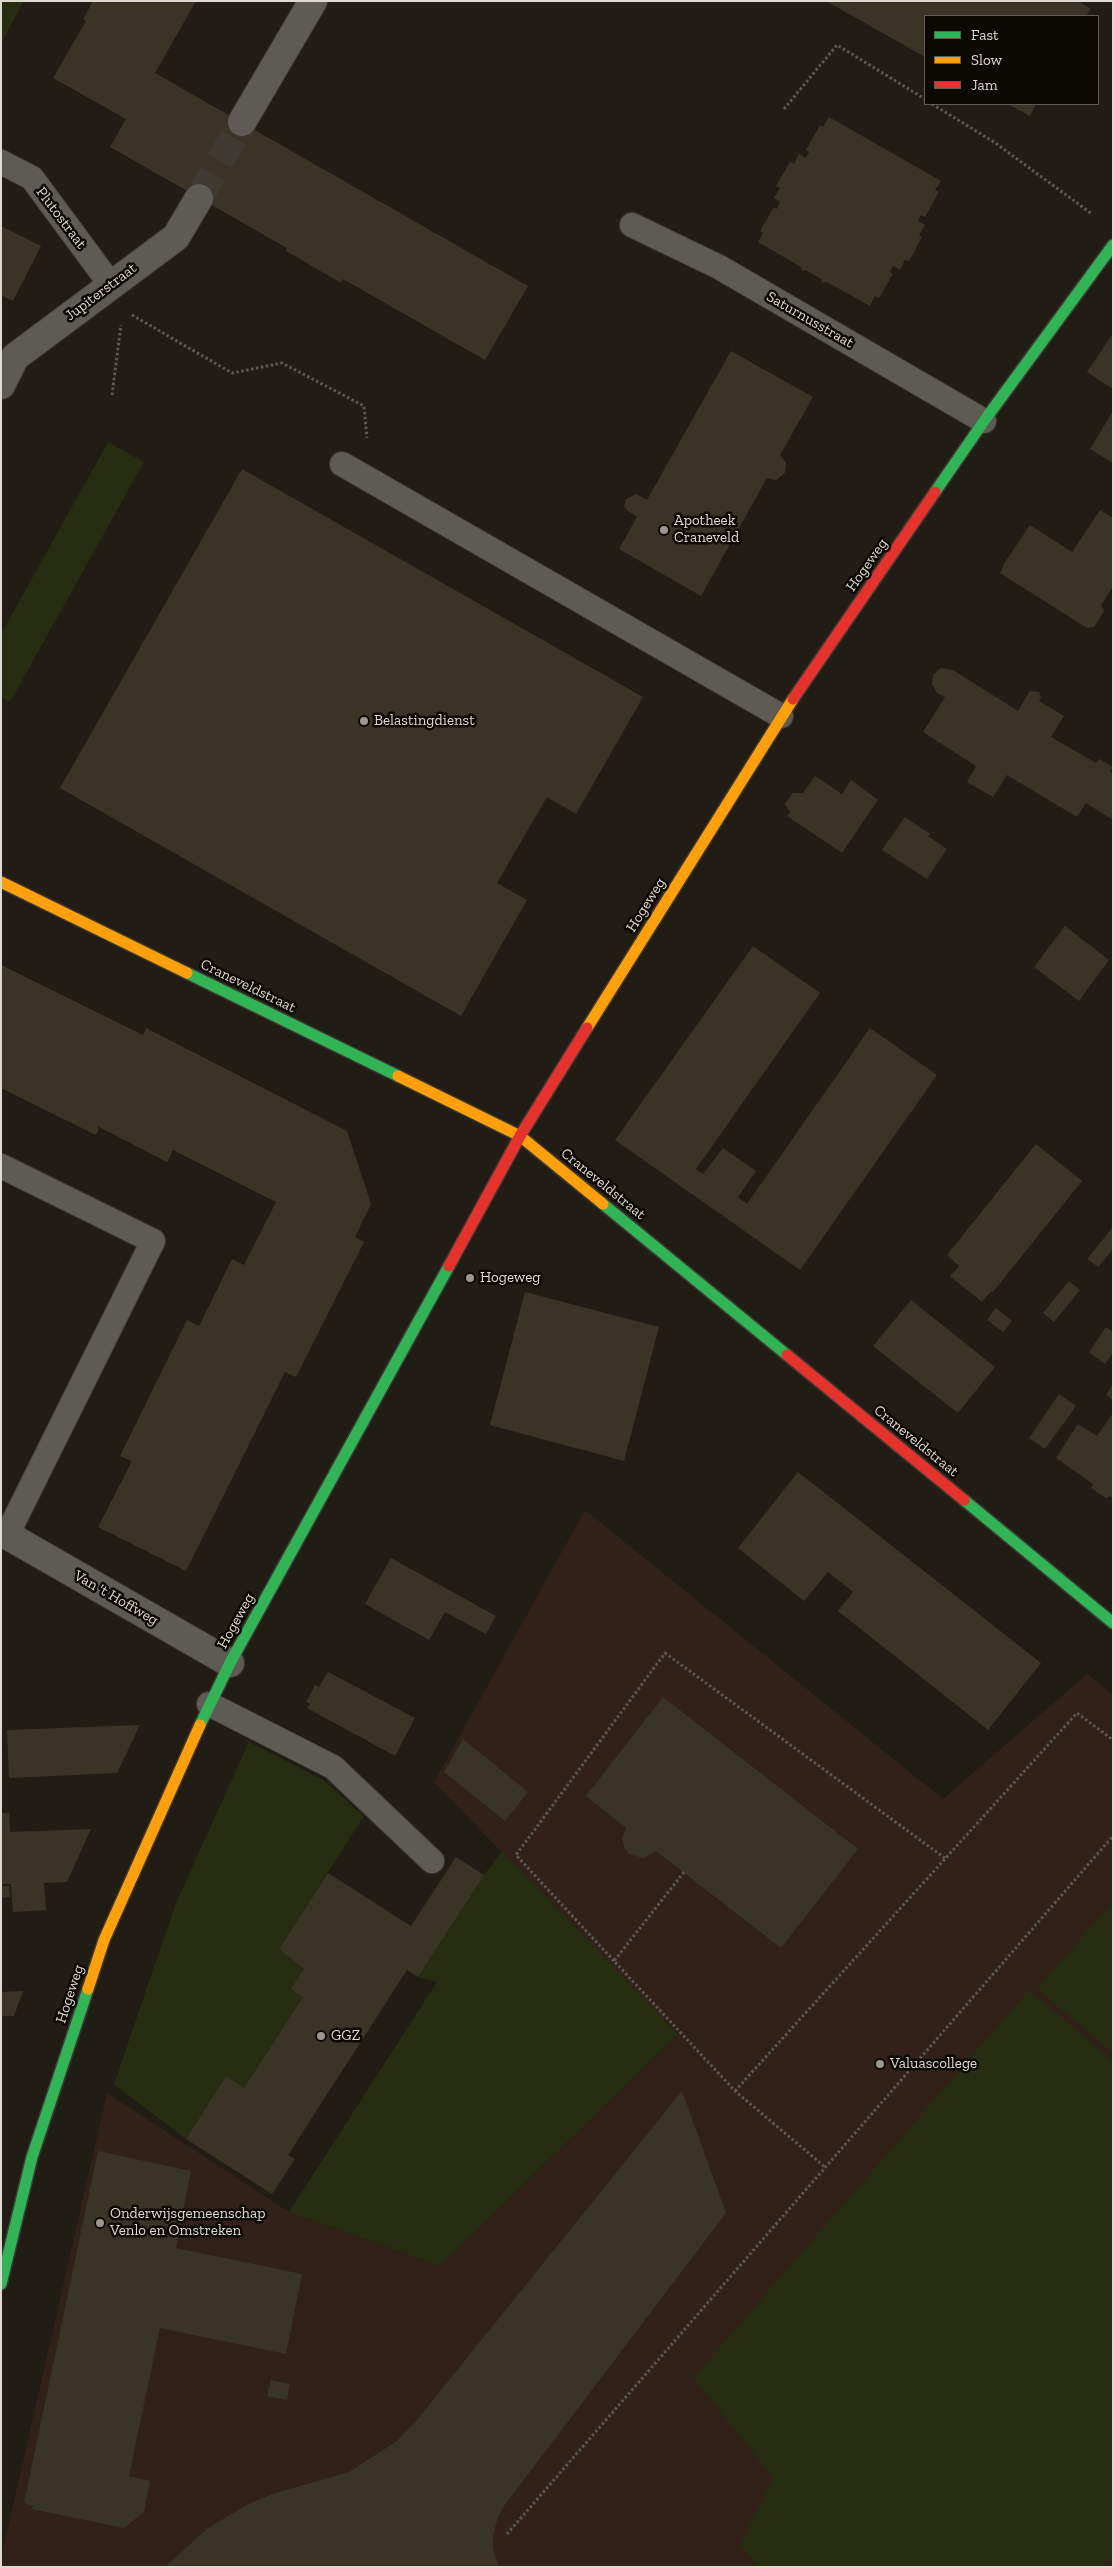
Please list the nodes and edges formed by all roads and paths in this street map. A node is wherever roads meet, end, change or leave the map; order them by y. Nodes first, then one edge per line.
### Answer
1 (313, 1) edge
2 (924, 99) edge
3 (934, 105) edge
4 (784, 109) dead end
5 (242, 122) tunnel mouth
6 (1, 162) edge
7 (199, 198) tunnel mouth
8 (1097, 218) dead end
9 (632, 226) dead end
10 (1113, 245) edge
11 (111, 285) junction
12 (123, 310) junction
13 (1, 385) edge
14 (112, 395) dead end
15 (984, 421) junction
16 (342, 464) dead end
17 (372, 482) junction
18 (780, 716) junction
19 (1, 882) edge
20 (520, 1136) junction
21 (1, 1166) edge
22 (4, 1534) edge
23 (1113, 1623) edge
24 (230, 1663) junction
25 (209, 1704) junction
26 (1113, 1740) edge
27 (1113, 1836) edge
28 (946, 1859) junction
29 (432, 1861) dead end
30 (684, 1872) dead end
31 (614, 1961) junction
32 (735, 2091) junction
33 (825, 2167) junction
34 (1, 2284) edge
35 (507, 2534) dead end

1 - 5 street
2 - 4 path
3 - 8 path
6 - 11 lane, Plutostraat
7 - 11 street, Jupiterstraat
9 - 15 lane, Saturnusstraat
10 - 15 street, Hogeweg
11 - 12 path
11 - 13 street, Jupiterstraat
12 - 14 path
12 - 17 path
15 - 18 street, Hogeweg
16 - 17 lane
17 - 18 lane
18 - 20 street, Hogeweg
19 - 20 street, Craneveldstraat
20 - 23 street, Craneveldstraat
20 - 24 street, Hogeweg
21 - 22 lane
22 - 24 street, Van 't Hoffweg
24 - 25 street, Hogeweg
25 - 29 lane
25 - 34 street, Hogeweg
26 - 28 path
27 - 33 path
28 - 31 path
28 - 32 path
30 - 31 path
31 - 32 path
32 - 33 path
33 - 35 path

